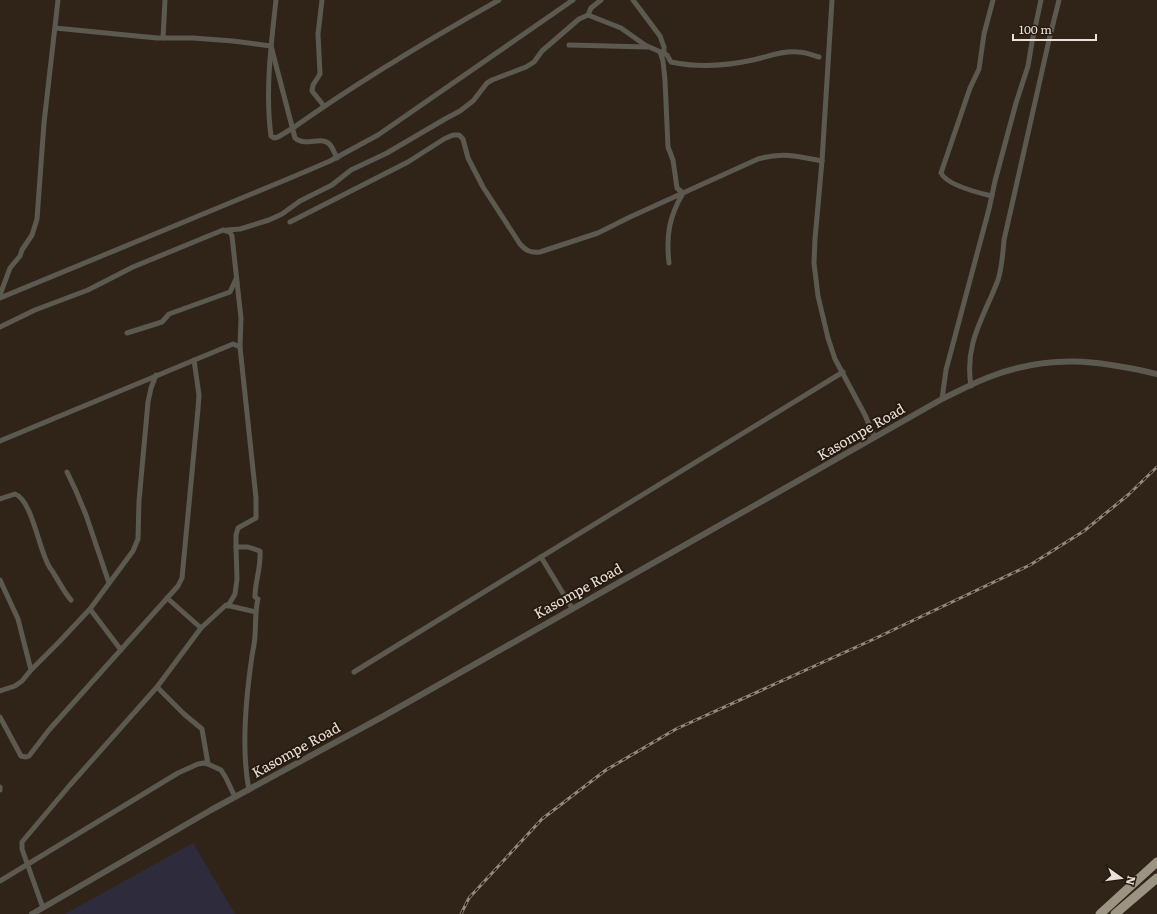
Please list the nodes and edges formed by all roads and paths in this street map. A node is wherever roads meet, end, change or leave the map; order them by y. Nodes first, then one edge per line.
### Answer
1 (58, 0) edge
2 (165, 0) edge
3 (276, 0) edge
4 (322, 0) edge
5 (499, 0) edge
6 (573, 0) edge
7 (601, 0) edge
8 (633, 0) edge
9 (832, 0) edge
10 (993, 0) edge
11 (1041, 0) edge
12 (1059, 0) edge
13 (588, 15) junction
14 (55, 28) junction
15 (163, 38) junction
16 (569, 45) dead end
17 (271, 46) junction
18 (648, 47) junction
19 (662, 53) junction
20 (819, 57) dead end
21 (324, 106) junction
22 (293, 128) junction
23 (337, 158) junction
24 (822, 162) junction
25 (683, 193) junction
26 (992, 196) junction
27 (290, 222) dead end
28 (227, 230) junction
29 (669, 263) dead end
30 (236, 278) junction
31 (0, 295) edge
32 (0, 298) edge
33 (0, 327) edge
34 (127, 333) dead end
35 (240, 347) junction
36 (194, 360) junction
37 (843, 372) junction
38 (1157, 374) edge
39 (156, 375) junction
40 (971, 386) junction
41 (942, 399) junction
42 (874, 436) junction
43 (0, 441) edge
44 (67, 472) dead end
45 (0, 499) edge
46 (236, 547) junction
47 (541, 557) junction
48 (0, 580) edge
49 (109, 583) junction
50 (167, 598) junction
51 (71, 600) dead end
52 (228, 606) junction
53 (572, 608) junction
54 (90, 609) junction
55 (256, 612) junction
56 (201, 628) junction
57 (121, 650) junction
58 (31, 670) junction
59 (354, 672) dead end
60 (157, 686) junction
61 (0, 691) edge
62 (0, 717) edge
63 (208, 764) junction
64 (0, 787) edge
65 (0, 790) edge
66 (249, 790) junction
67 (235, 797) junction
68 (1157, 862) edge
69 (27, 864) junction
70 (1157, 878) edge
71 (0, 881) edge
72 (43, 908) junction
73 (32, 914) edge
74 (1100, 914) edge
75 (1115, 914) edge

1 - 14 street
2 - 15 street
3 - 17 street
4 - 21 street
5 - 21 street
6 - 23 street
7 - 13 street
8 - 19 street
9 - 24 street
10 - 26 street
11 - 26 street
12 - 40 street
13 - 18 street
13 - 28 street
14 - 15 street
14 - 31 street
15 - 17 street
16 - 18 street
17 - 22 street
17 - 22 street
18 - 19 street
19 - 20 street
19 - 25 street
21 - 22 street
22 - 23 street
23 - 32 street
24 - 25 street
24 - 37 street
25 - 27 street
25 - 29 street
26 - 41 street
28 - 30 street
28 - 33 street
30 - 34 street
30 - 35 street
35 - 36 street
35 - 46 street
36 - 39 street
36 - 50 street
37 - 42 street
37 - 47 street
38 - 40 street, Kasompe Road
39 - 43 street
39 - 49 street
40 - 41 street, Kasompe Road
41 - 42 street, Kasompe Road
42 - 53 street, Kasompe Road
44 - 49 street
45 - 51 street
46 - 52 street
46 - 55 street
47 - 53 street
47 - 59 street
48 - 58 street
49 - 54 street
50 - 56 street
50 - 57 street
52 - 55 street
52 - 56 street
53 - 66 street, Kasompe Road
54 - 57 street
54 - 58 street
55 - 66 street
56 - 60 street
57 - 62 street
58 - 61 street
60 - 63 street
60 - 69 street
63 - 67 street
63 - 69 street
64 - 65 street
66 - 67 street, Kasompe Road
67 - 72 street, Kasompe Road
68 - 74 highway
69 - 71 street
69 - 72 street
70 - 75 highway
72 - 73 street, Kasompe Road

